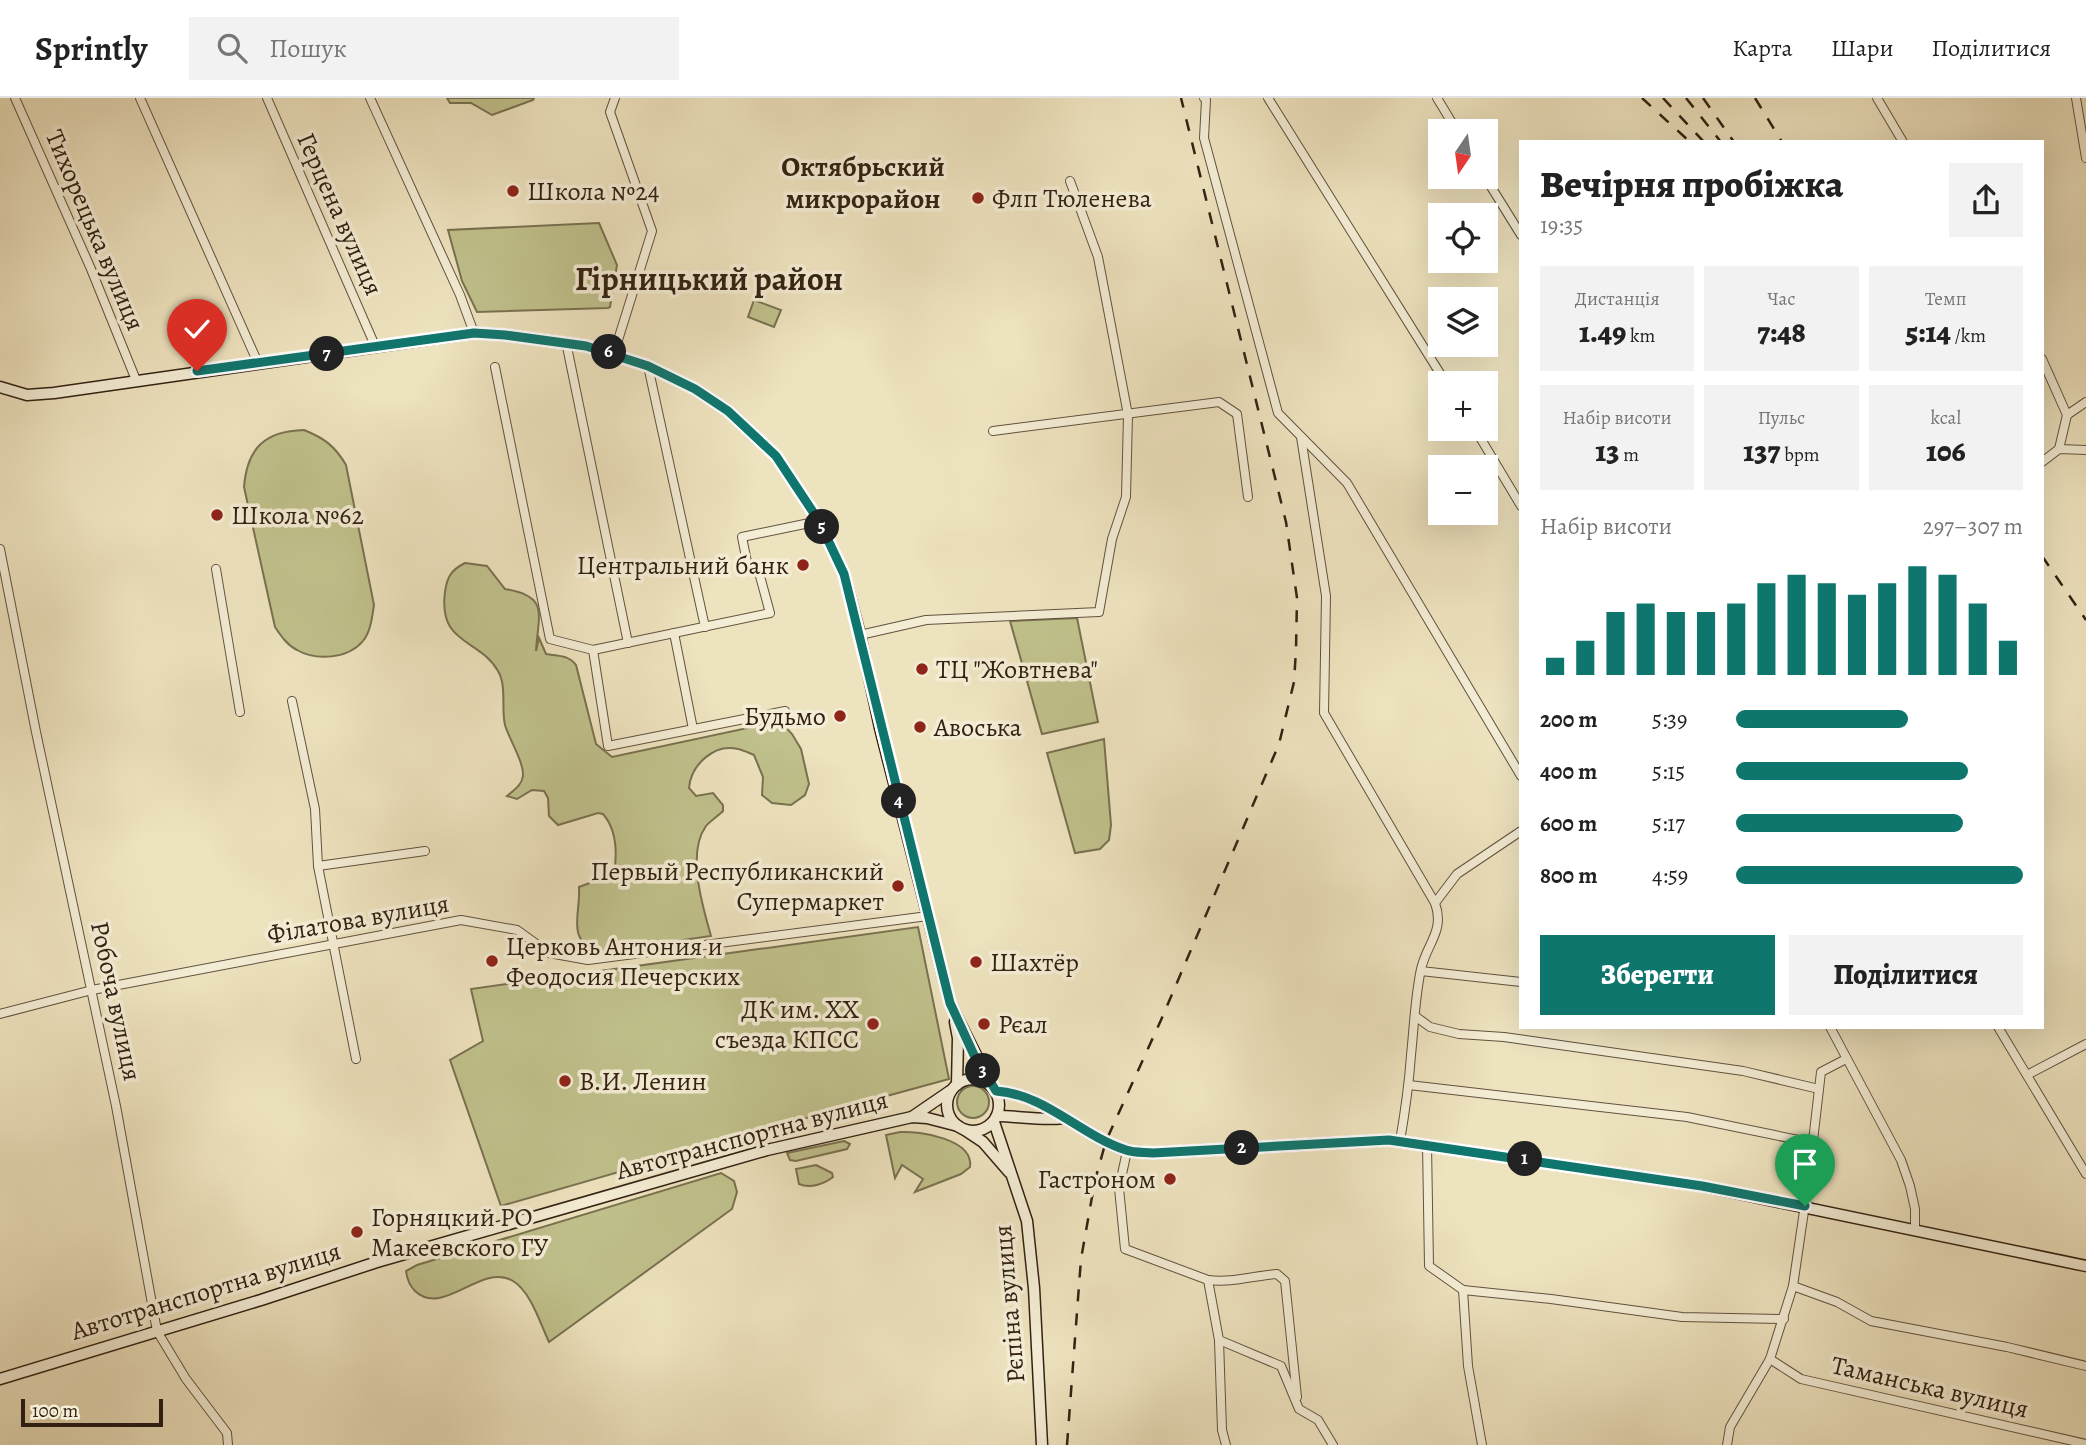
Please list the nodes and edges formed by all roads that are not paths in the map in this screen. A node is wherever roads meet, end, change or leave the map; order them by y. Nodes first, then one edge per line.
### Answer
1 (15, 98) edge
2 (140, 98) edge
3 (267, 98) edge
4 (370, 98) edge
5 (615, 98) edge
6 (1204, 98) edge
7 (1268, 98) edge
8 (1437, 98) edge
9 (1877, 98) edge
10 (2076, 98) edge
11 (1450, 119) edge
12 (1902, 140) edge
13 (2086, 158) edge
14 (1070, 181) dead end
15 (1492, 189) edge
16 (1519, 232) edge
17 (474, 333) junction
18 (566, 342) junction
19 (376, 348) junction
20 (614, 353) junction
21 (258, 363) junction
22 (2044, 363) edge
23 (648, 366) junction
24 (495, 367) dead end
25 (1439, 371) edge
26 (136, 380) junction
27 (0, 387) edge
28 (2086, 402) edge
29 (1127, 414) junction
30 (2067, 415) junction
31 (993, 431) dead end
32 (1301, 436) junction
33 (1482, 441) edge
34 (2059, 449) junction
35 (2086, 450) edge
36 (2044, 460) edge
37 (1248, 497) dead end
38 (1519, 503) edge
39 (819, 521) junction
40 (0, 549) edge
41 (216, 569) dead end
42 (2, 577) edge
43 (705, 627) junction
44 (674, 633) junction
45 (860, 635) junction
46 (628, 643) junction
47 (593, 650) junction
48 (292, 701) dead end
49 (785, 711) dead end
50 (240, 712) dead end
51 (692, 729) junction
52 (1519, 773) edge
53 (1519, 832) edge
54 (425, 851) dead end
55 (318, 866) junction
56 (1435, 903) junction
57 (928, 916) junction
58 (335, 944) junction
59 (1420, 971) junction
60 (1519, 982) edge
61 (92, 990) junction
62 (950, 1003) junction
63 (0, 1014) edge
64 (1415, 1016) junction
65 (1831, 1029) edge
66 (1999, 1029) edge
67 (2086, 1044) edge
68 (356, 1059) dead end
69 (1846, 1059) junction
70 (2026, 1075) junction
71 (1409, 1085) junction
72 (954, 1088) junction
73 (993, 1088) junction
74 (1819, 1090) junction
75 (912, 1117) junction
76 (1066, 1118) junction
77 (995, 1119) junction
78 (962, 1128) junction
79 (1400, 1141) junction
80 (1813, 1143) junction
81 (1427, 1144) junction
82 (1127, 1151) junction
83 (2086, 1174) edge
84 (1014, 1180) junction
85 (1805, 1206) junction
86 (1915, 1229) junction
87 (2086, 1266) edge
88 (1208, 1280) junction
89 (1793, 1286) junction
90 (1463, 1290) junction
91 (1784, 1319) junction
92 (157, 1331) junction
93 (1219, 1340) junction
94 (1770, 1359) junction
95 (2086, 1366) edge
96 (0, 1379) edge
97 (1300, 1409) junction
98 (2086, 1444) edge
99 (228, 1445) edge
100 (1042, 1445) edge
101 (1226, 1445) edge
102 (1333, 1445) edge
103 (1482, 1445) edge
104 (1727, 1445) edge

1 - 26 street, Тихорецька вулиця
2 - 21 street
3 - 19 street, Герцена вулиця
4 - 17 street
5 - 20 street
6 - 32 street
7 - 25 street
8 - 11 street
9 - 12 street
10 - 13 street
14 - 29 street
15 - 16 street
17 - 18 main road
17 - 19 main road
18 - 20 main road
18 - 46 street
19 - 21 main road
20 - 23 main road
21 - 26 main road
22 - 30 street
23 - 39 main road
23 - 43 street
24 - 47 street
26 - 27 main road
28 - 30 street
29 - 31 street
29 - 37 street
29 - 45 street
30 - 34 street
32 - 52 street
32 - 56 street
33 - 38 street
34 - 35 street
34 - 36 street
39 - 43 street
39 - 45 main road
40 - 42 street, Робоча вулиця
41 - 50 street
42 - 61 street, Робоча вулиця
43 - 44 street
44 - 46 street
44 - 51 street
45 - 57 main road
46 - 47 street
47 - 51 street
48 - 55 street
49 - 51 street
53 - 56 street
54 - 55 street
55 - 58 street
56 - 59 street
57 - 58 street, Філатова вулиця
57 - 62 main road
58 - 61 street, Філатова вулиця
58 - 68 street
59 - 60 street
59 - 64 street
61 - 63 street, Філатова вулиця
61 - 92 street, Робоча вулиця
62 - 72 main road
62 - 73 main road
64 - 71 street
64 - 74 street
65 - 69 street
66 - 70 street
67 - 70 street
69 - 74 street
69 - 86 street
70 - 83 street
71 - 79 street
71 - 80 street
72 - 73 main road
72 - 75 main road
72 - 78 main road
73 - 76 main road
73 - 77 main road
74 - 80 street
75 - 78 main road
75 - 92 main road, Автотранспортна вулиця
76 - 77 main road
76 - 82 main road
77 - 78 main road
77 - 84 main road, Рєпіна вулиця
78 - 84 main road
79 - 81 main road
79 - 82 main road
80 - 85 street
81 - 85 main road
81 - 90 street
82 - 88 street
84 - 100 main road, Рєпіна вулиця
85 - 86 main road
85 - 89 street
86 - 87 main road
88 - 93 street
88 - 97 street
89 - 91 street
89 - 95 street
90 - 91 street
90 - 103 street
91 - 94 street
92 - 96 main road, Автотранспортна вулиця
92 - 99 street, Робоча вулиця
93 - 97 street
93 - 101 street
94 - 98 street, Таманська вулиця
94 - 104 street
97 - 102 street

